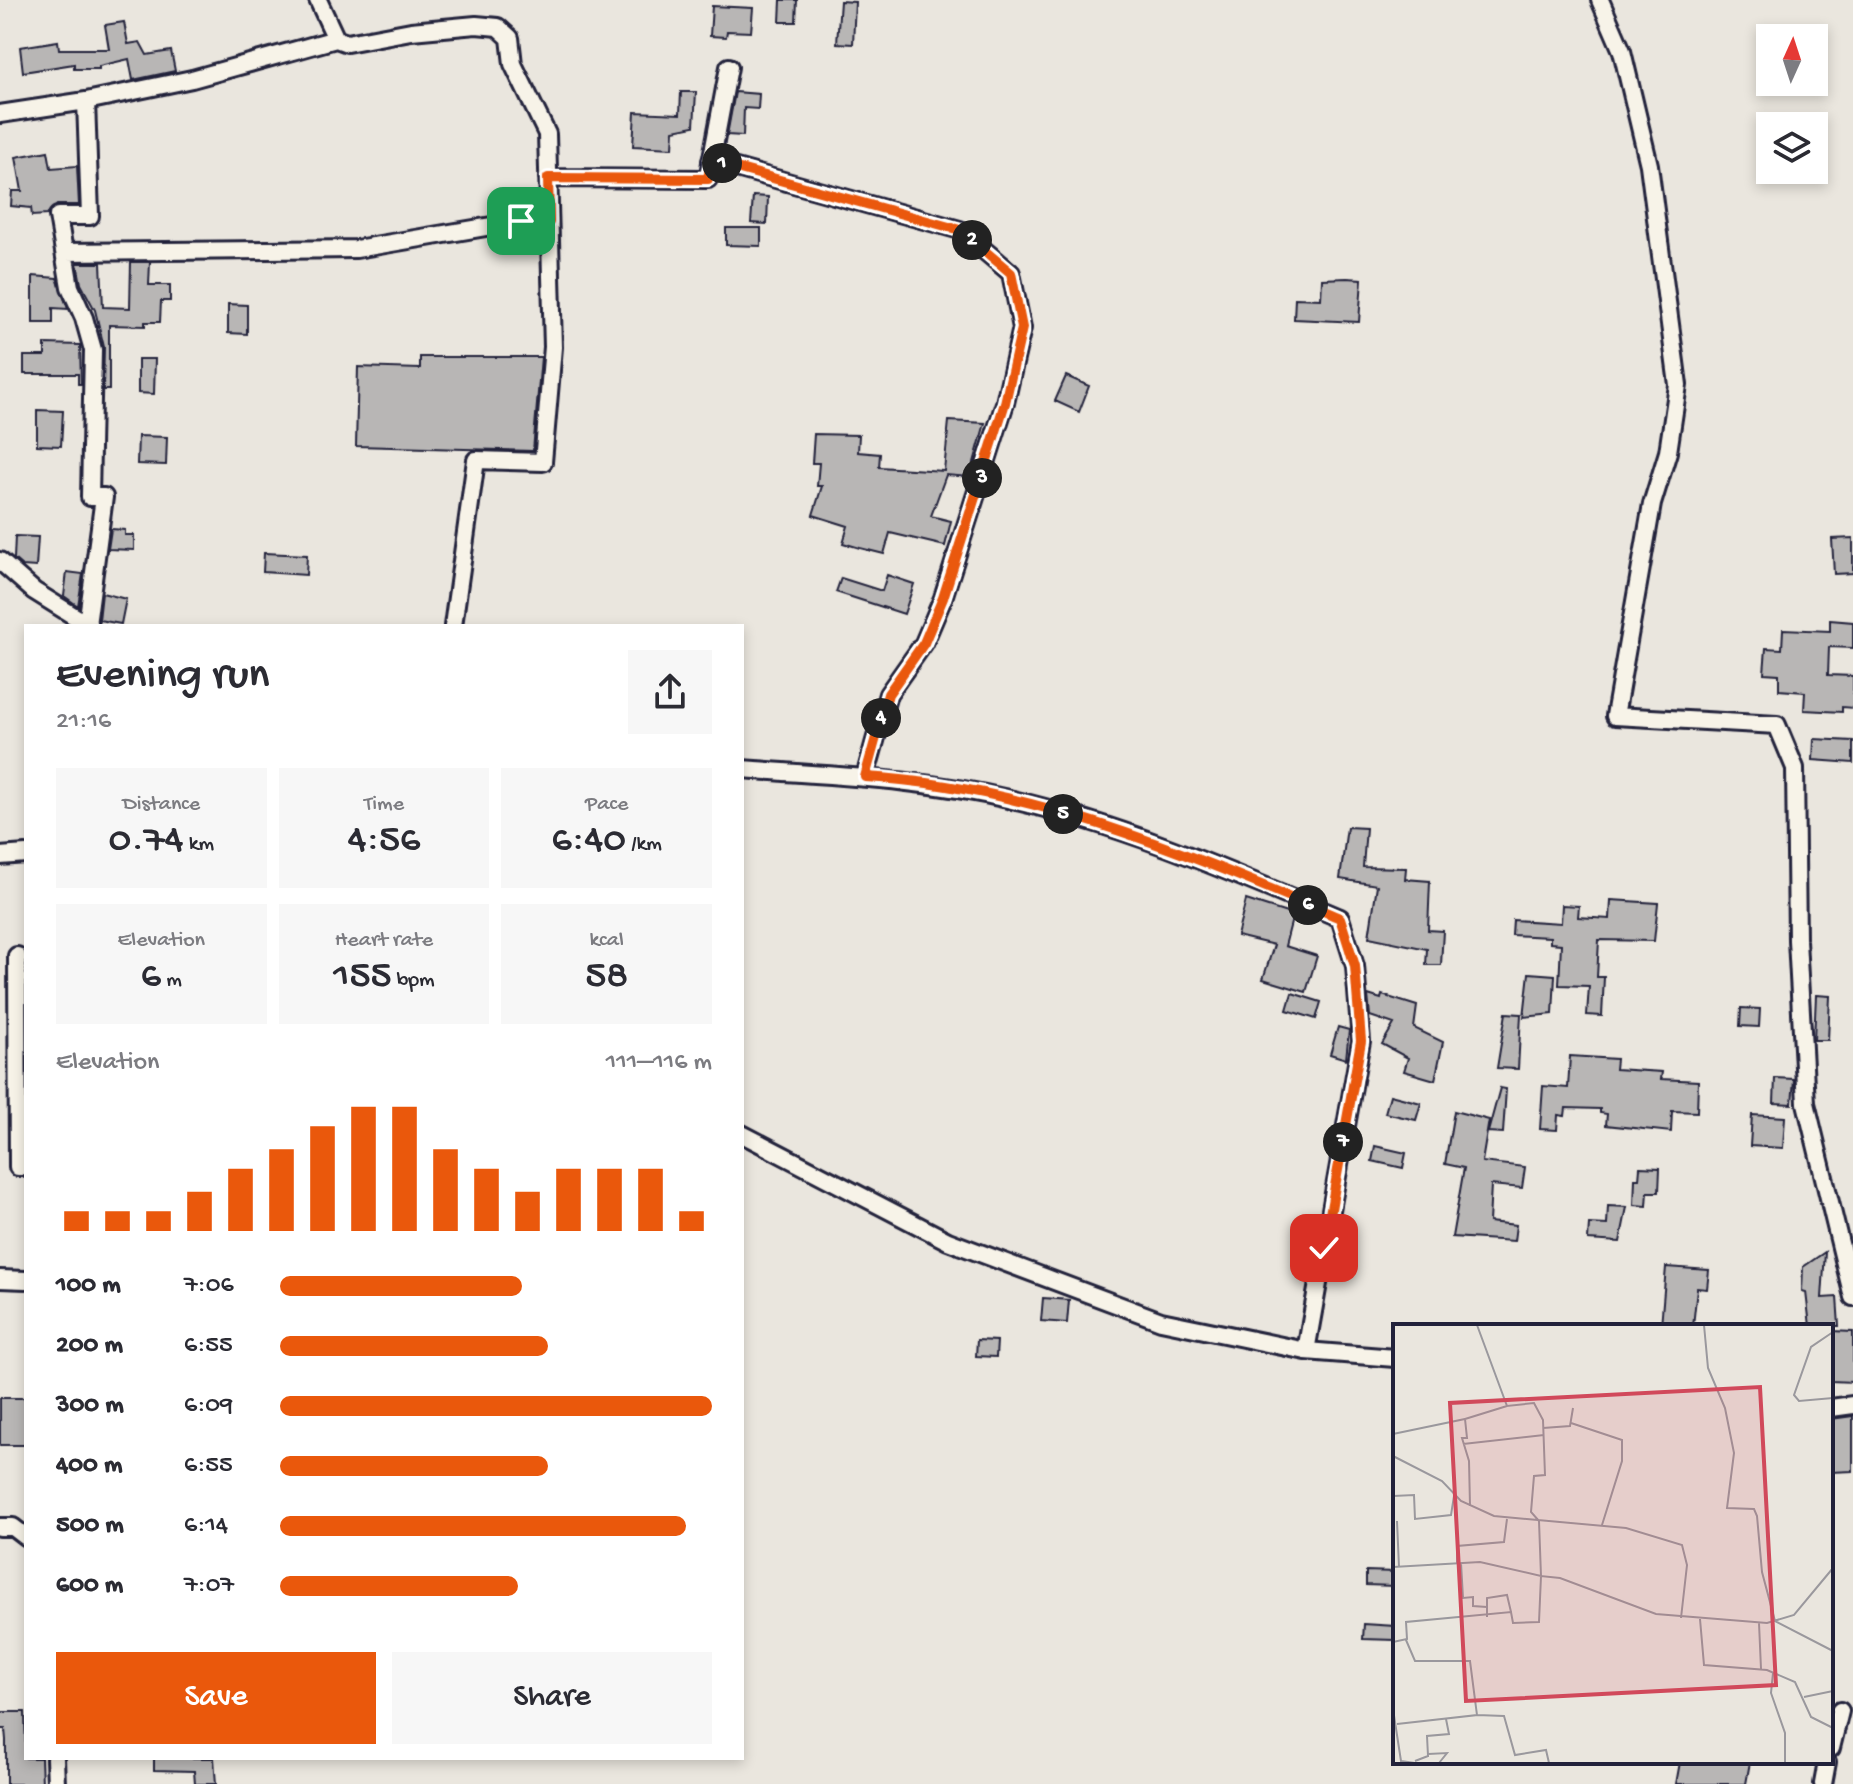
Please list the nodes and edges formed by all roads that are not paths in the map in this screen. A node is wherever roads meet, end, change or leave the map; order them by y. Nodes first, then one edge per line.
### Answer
1 (318, 0) edge
2 (1600, 0) edge
3 (336, 39) junction
4 (729, 67) dead end
5 (86, 101) junction
6 (0, 114) edge
7 (711, 161) junction
8 (548, 178) junction
9 (549, 222) junction
10 (64, 252) junction
11 (0, 561) edge
12 (86, 624) edge
13 (88, 624) edge
14 (453, 624) edge
15 (744, 769) edge
16 (865, 777) junction
17 (24, 854) edge
18 (0, 856) edge
19 (0, 956) edge
20 (22, 956) edge
21 (744, 1135) edge
22 (24, 1167) edge
23 (0, 1279) edge
24 (24, 1280) edge
25 (1853, 1297) edge
26 (1306, 1351) junction
27 (1393, 1358) edge
28 (1853, 1405) edge
29 (1833, 1408) edge
30 (0, 1527) edge
31 (24, 1535) edge
32 (1841, 1711) edge
33 (1833, 1741) edge
34 (55, 1760) edge
35 (1827, 1764) edge
36 (56, 1784) edge
37 (1823, 1784) edge

1 - 3 street
2 - 25 street
3 - 5 street
3 - 8 street
4 - 7 street
5 - 6 street
5 - 10 street
7 - 8 street
7 - 16 street
8 - 9 street
9 - 10 street
9 - 14 street
10 - 13 street
11 - 12 street
15 - 16 street
16 - 26 street
17 - 18 street
19 - 20 street
20 - 22 street
21 - 26 street
23 - 24 street
26 - 27 street
28 - 29 street
30 - 31 street
32 - 33 street
34 - 36 street
35 - 37 street

